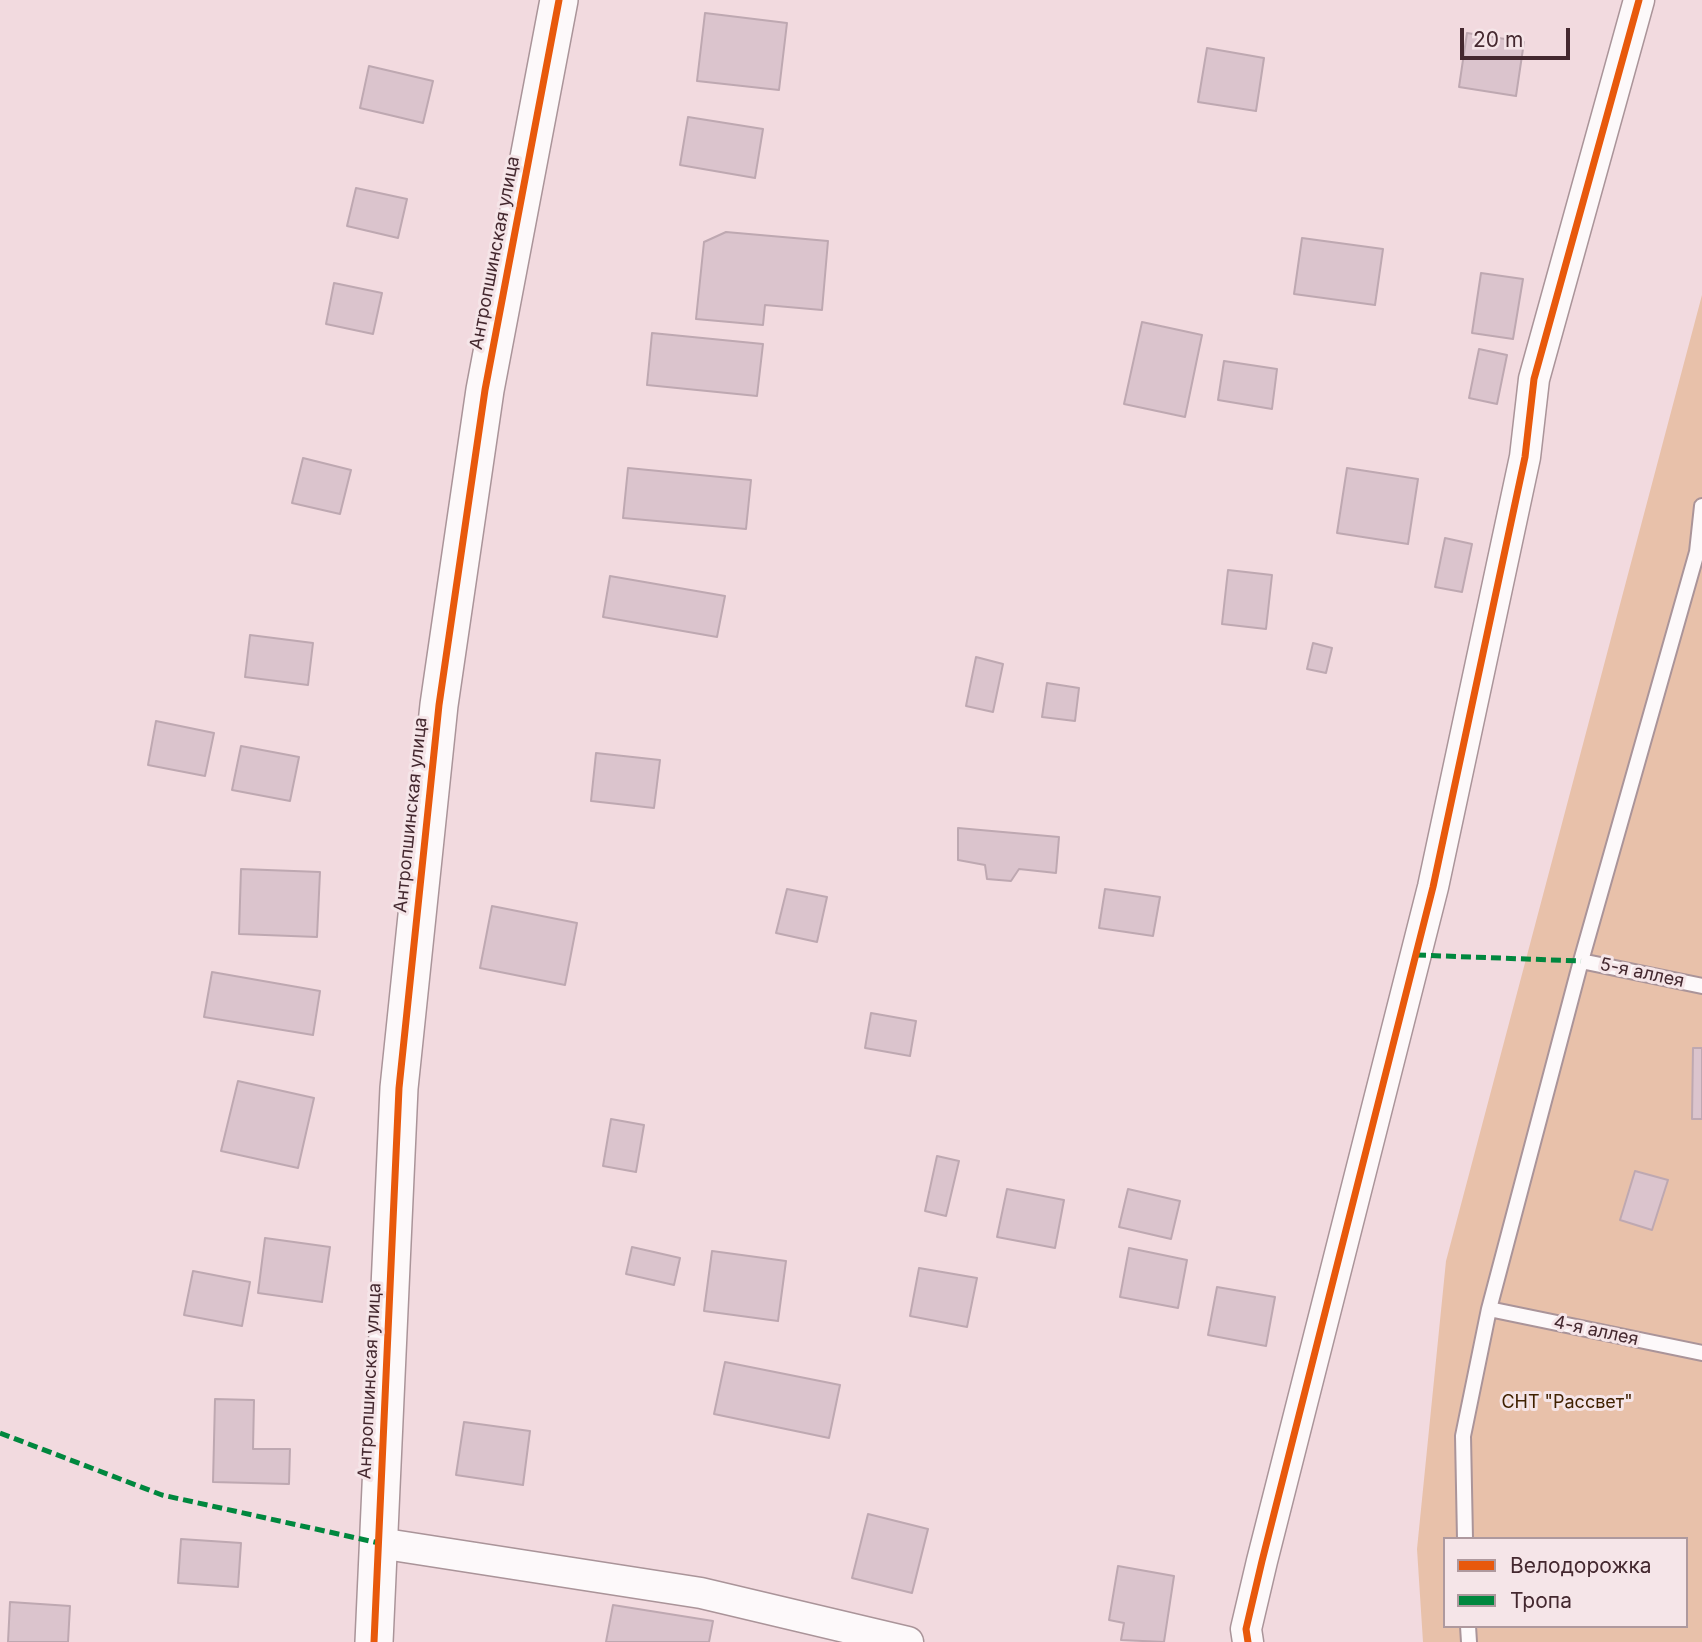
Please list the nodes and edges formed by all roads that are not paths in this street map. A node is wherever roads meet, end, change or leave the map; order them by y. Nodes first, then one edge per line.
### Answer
1 (559, 0) edge
2 (1639, 0) edge
3 (1702, 506) edge
4 (1699, 553) edge
5 (1581, 961) junction
6 (1702, 986) edge
7 (1489, 1309) junction
8 (1702, 1353) edge
9 (1465, 1537) edge
10 (379, 1543) junction
11 (374, 1642) edge
12 (908, 1642) edge
13 (1248, 1642) edge

1 - 10 street, Антропшинская улица
2 - 13 street
3 - 4 lane
4 - 5 lane
5 - 6 lane, 5-я аллея
5 - 7 lane
7 - 8 lane, 4-я аллея
7 - 9 lane
10 - 11 street, Антропшинская улица
10 - 12 street

